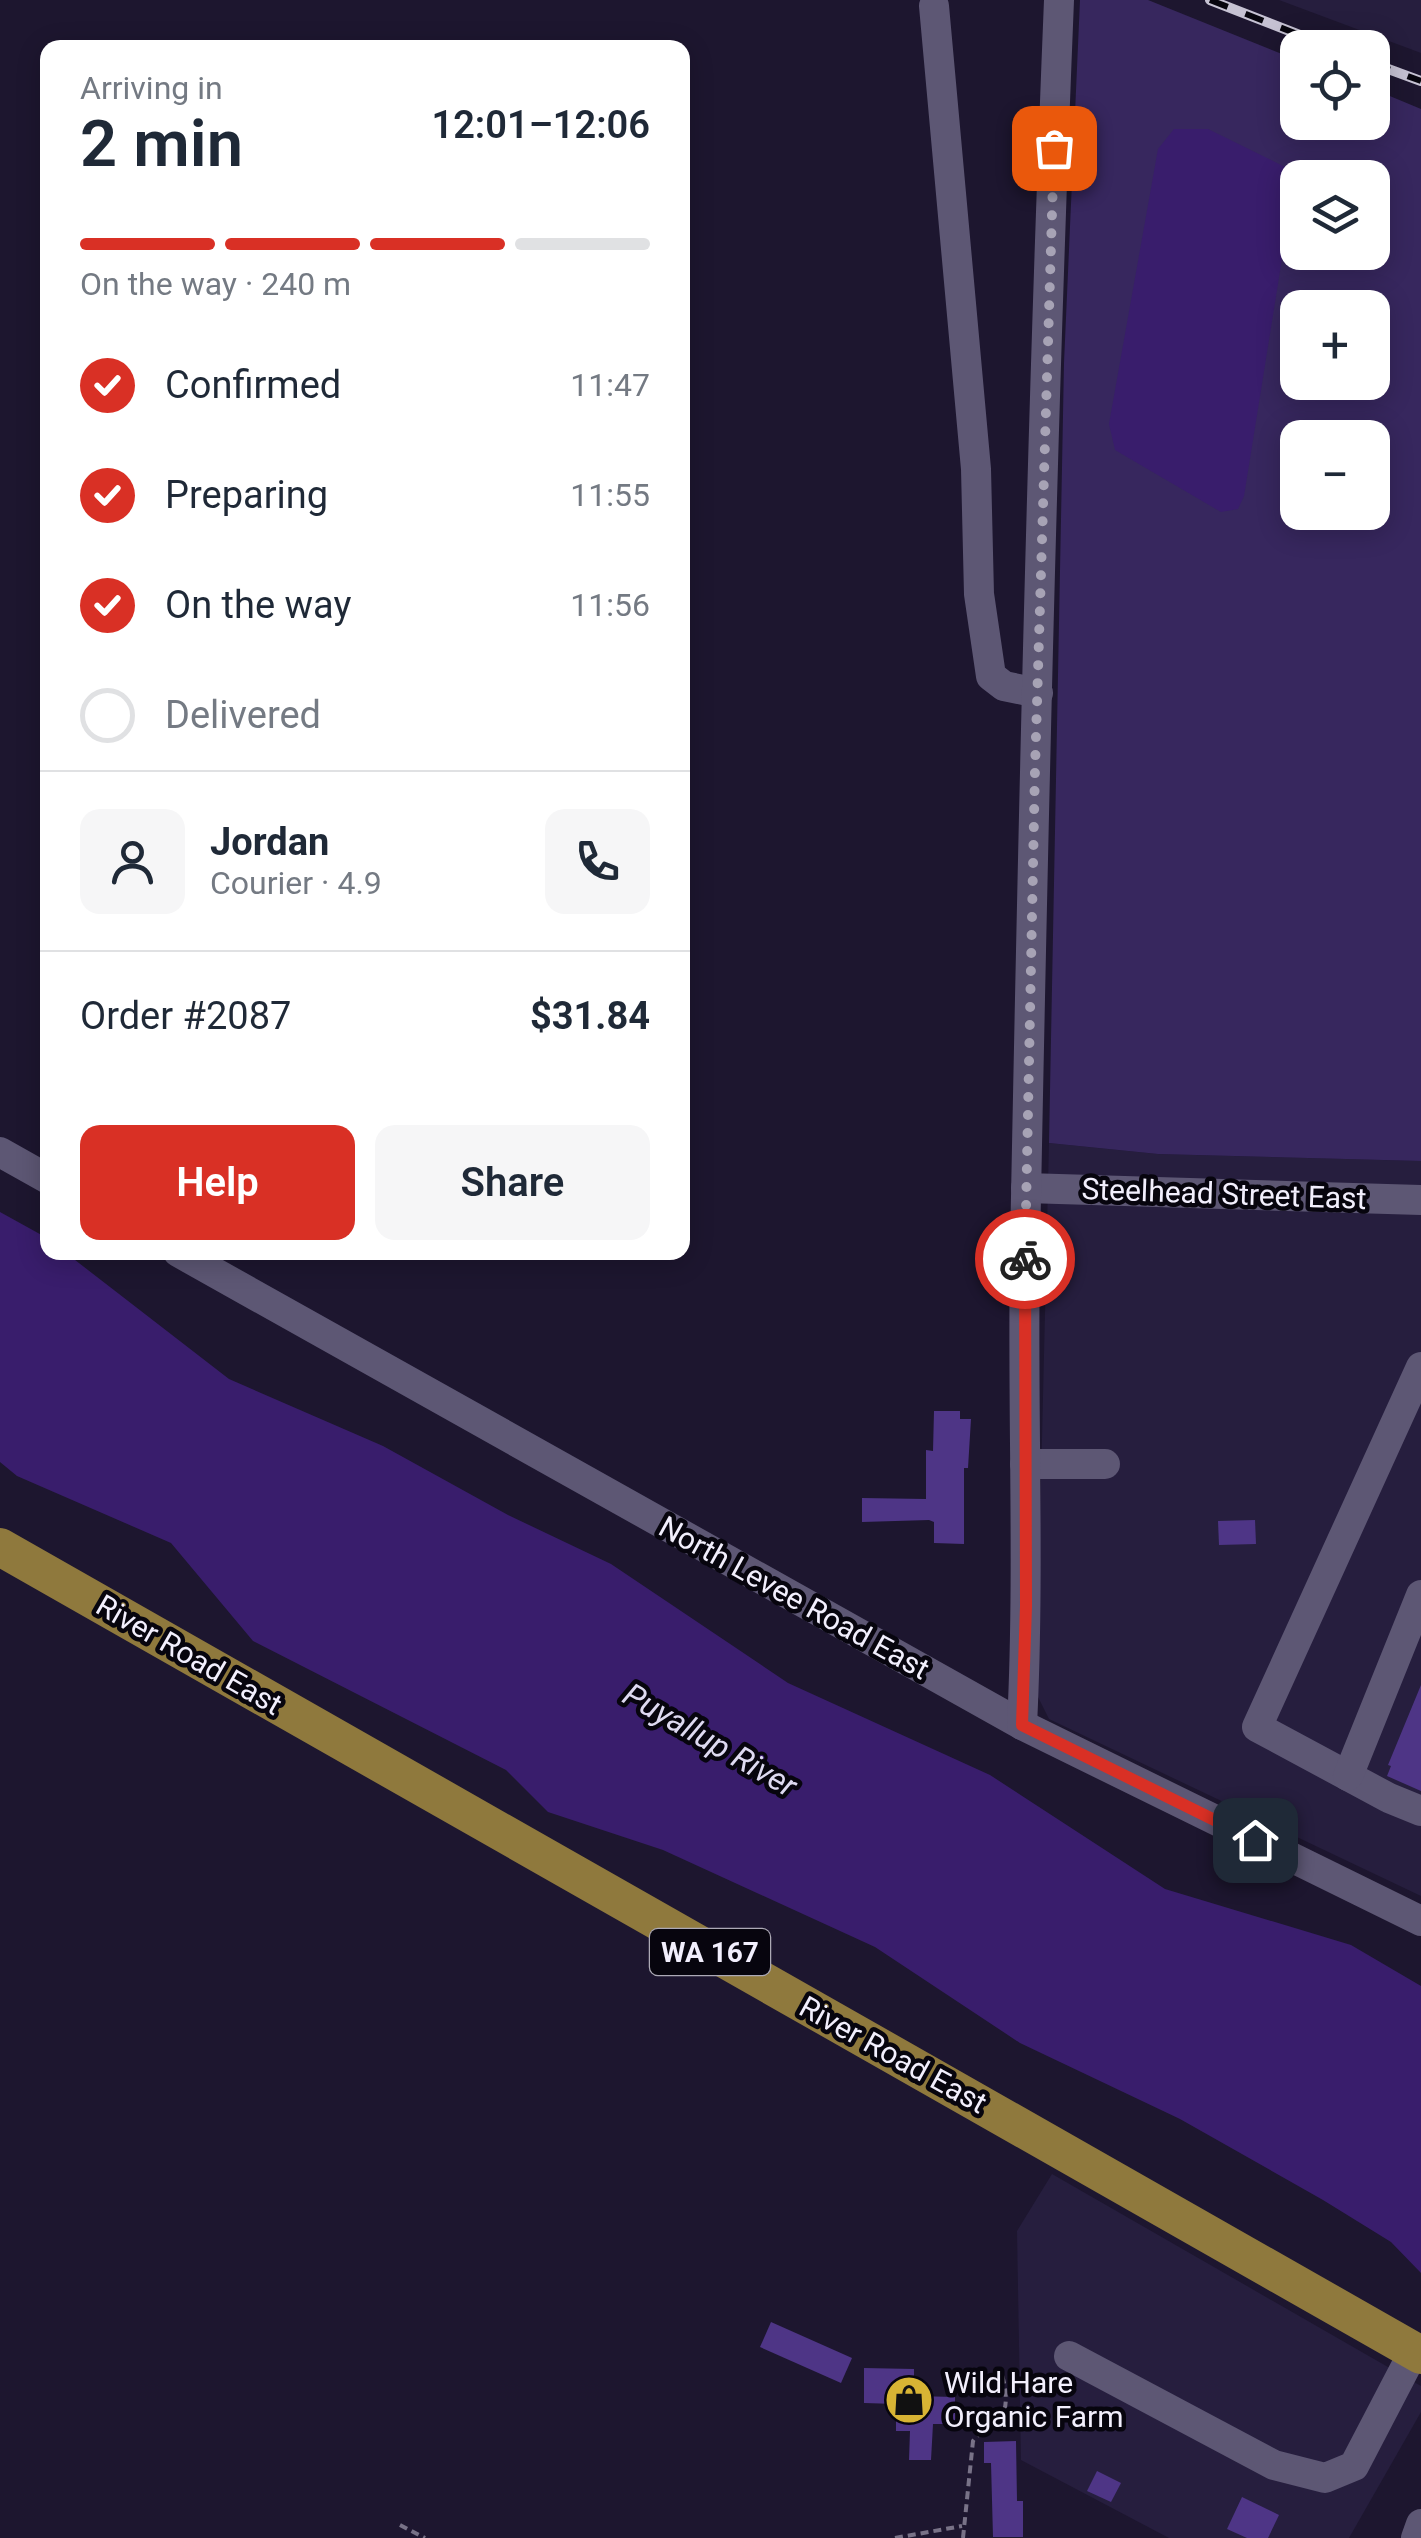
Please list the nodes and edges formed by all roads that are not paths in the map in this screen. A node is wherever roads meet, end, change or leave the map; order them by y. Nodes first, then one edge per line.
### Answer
1 (1060, 0) edge
2 (934, 6) dead end
3 (1038, 693) junction
4 (0, 1152) edge
5 (40, 1174) edge
6 (1026, 1188) junction
7 (1421, 1200) edge
8 (192, 1260) edge
9 (1421, 1367) edge
10 (1025, 1464) junction
11 (1105, 1464) dead end
12 (0, 1548) edge
13 (1421, 1596) edge
14 (1022, 1725) junction
15 (1348, 1776) junction
16 (1421, 1811) edge
17 (1421, 1922) edge
18 (1418, 2353) edge
19 (1070, 2356) dead end
20 (1421, 2524) edge
21 (1416, 2538) edge

1 - 3 street
2 - 3 street
3 - 6 street
4 - 5 street
6 - 7 street, Steelhead Street East
6 - 10 street
8 - 14 street, North Levee Road East
9 - 15 street
10 - 11 street
10 - 14 street
12 - 18 main road, River Road East / WA 167
13 - 15 street
14 - 17 street, North Levee Road East
15 - 16 street
18 - 19 street
20 - 21 street

